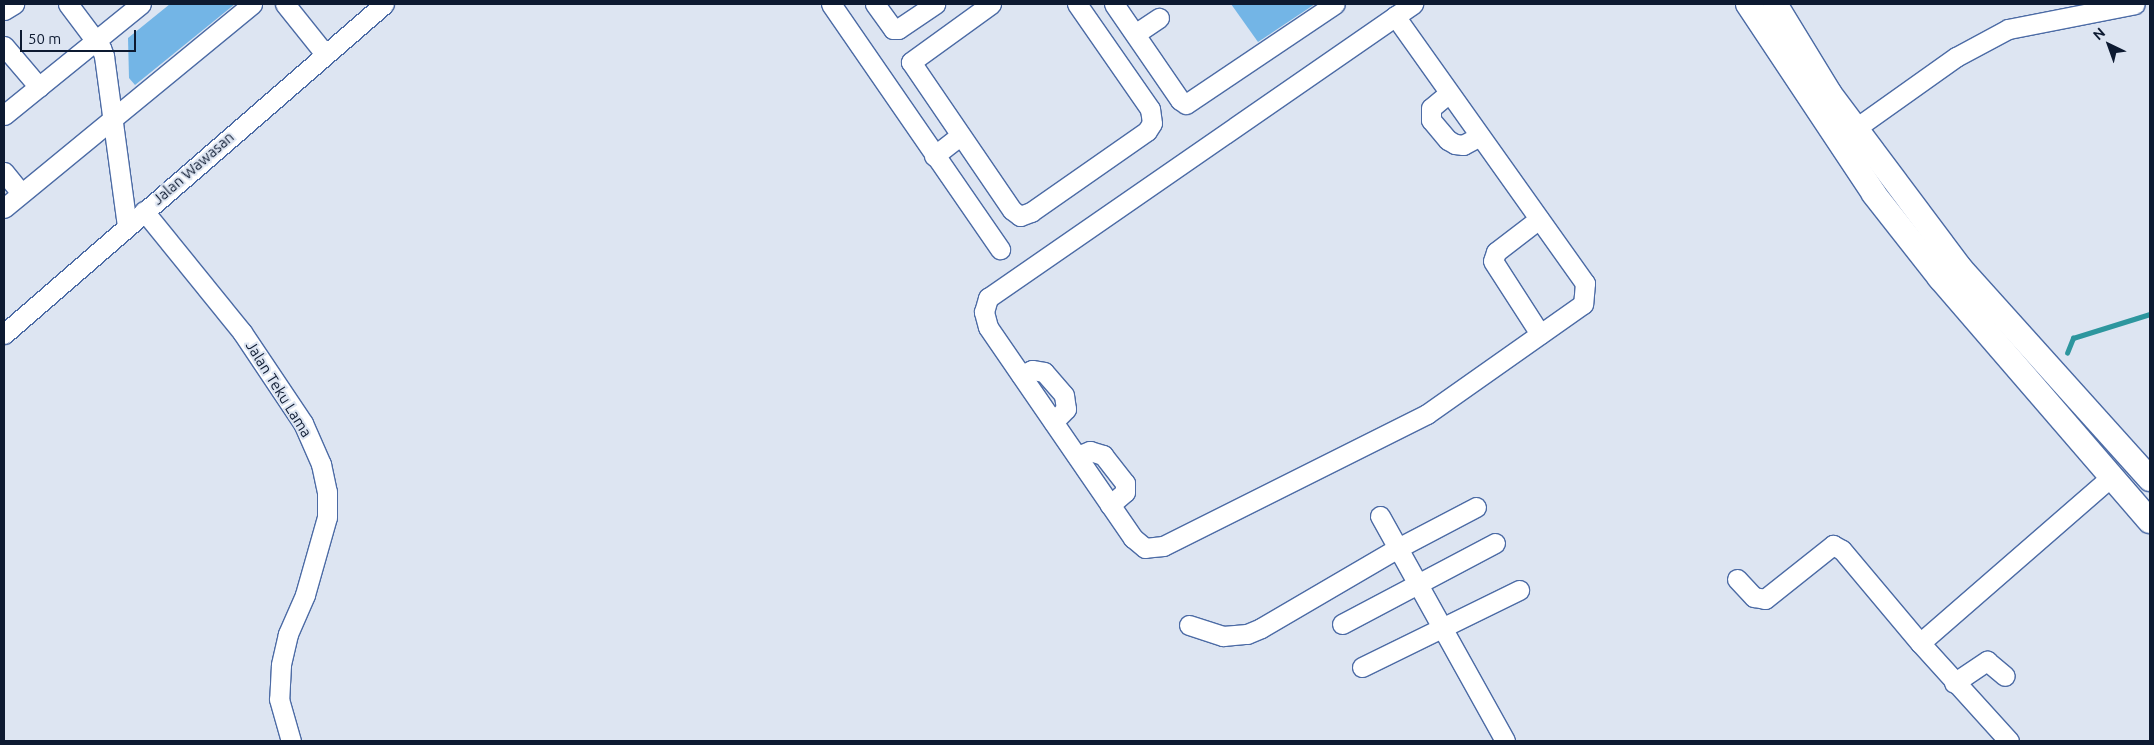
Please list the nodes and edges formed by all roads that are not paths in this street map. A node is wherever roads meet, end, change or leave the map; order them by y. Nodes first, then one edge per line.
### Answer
1 (14, 4) edge
2 (68, 4) edge
3 (141, 4) edge
4 (252, 4) edge
5 (285, 4) edge
6 (384, 4) edge
7 (831, 4) edge
8 (875, 4) edge
9 (935, 4) edge
10 (991, 4) edge
11 (1077, 4) edge
12 (1114, 4) edge
13 (1334, 4) edge
14 (1413, 4) edge
15 (1748, 4) edge
16 (1774, 4) edge
17 (2135, 4) edge
18 (4, 10) edge
19 (1395, 16) junction
20 (1159, 18) dead end
21 (1135, 34) junction
22 (96, 41) junction
23 (4, 46) edge
24 (325, 54) junction
25 (38, 87) junction
26 (1450, 93) junction
27 (4, 115) edge
28 (114, 117) junction
29 (1856, 128) junction
30 (960, 136) junction
31 (1480, 136) junction
32 (934, 156) junction
33 (4, 172) edge
34 (22, 193) junction
35 (4, 208) edge
36 (144, 211) junction
37 (1539, 219) junction
38 (127, 226) junction
39 (1000, 250) dead end
40 (4, 334) edge
41 (1540, 334) junction
42 (2110, 478) junction
43 (2150, 480) edge
44 (1476, 507) dead end
45 (1380, 516) dead end
46 (2150, 521) edge
47 (1495, 543) dead end
48 (1398, 548) junction
49 (1737, 579) dead end
50 (1418, 584) junction
51 (1519, 590) dead end
52 (1342, 624) dead end
53 (1189, 625) dead end
54 (1442, 628) junction
55 (1920, 643) junction
56 (1362, 668) dead end
57 (2005, 676) dead end
58 (1954, 683) junction
59 (291, 741) edge
60 (1505, 741) edge
61 (2009, 741) edge

1 - 18 street
2 - 22 street
3 - 22 street
4 - 28 street
5 - 24 street
6 - 24 street, Jalan Wawasan
7 - 32 street
8 - 9 street
10 - 30 street
11 - 30 street
12 - 21 street
13 - 21 street
14 - 19 street
15 - 42 main road
16 - 29 main road
17 - 29 street
19 - 26 street
19 - 41 street
20 - 21 street
22 - 25 street
22 - 28 street
23 - 25 street
24 - 36 street, Jalan Wawasan
25 - 27 street
26 - 31 street
26 - 31 street
28 - 34 street
28 - 38 street
29 - 43 main road
30 - 32 street
31 - 37 street
32 - 39 street
33 - 34 street
34 - 35 street
36 - 38 street, Jalan Wawasan
36 - 59 street, Jalan Teku Lama
37 - 41 street
37 - 41 street
38 - 40 street, Jalan Wawasan
42 - 46 main road
42 - 55 street
44 - 48 street
45 - 48 street
47 - 50 street
48 - 50 street
48 - 53 street
49 - 55 street
50 - 52 street
50 - 54 street
51 - 54 street
54 - 56 street
54 - 60 street
55 - 58 street
57 - 58 street
58 - 61 street

